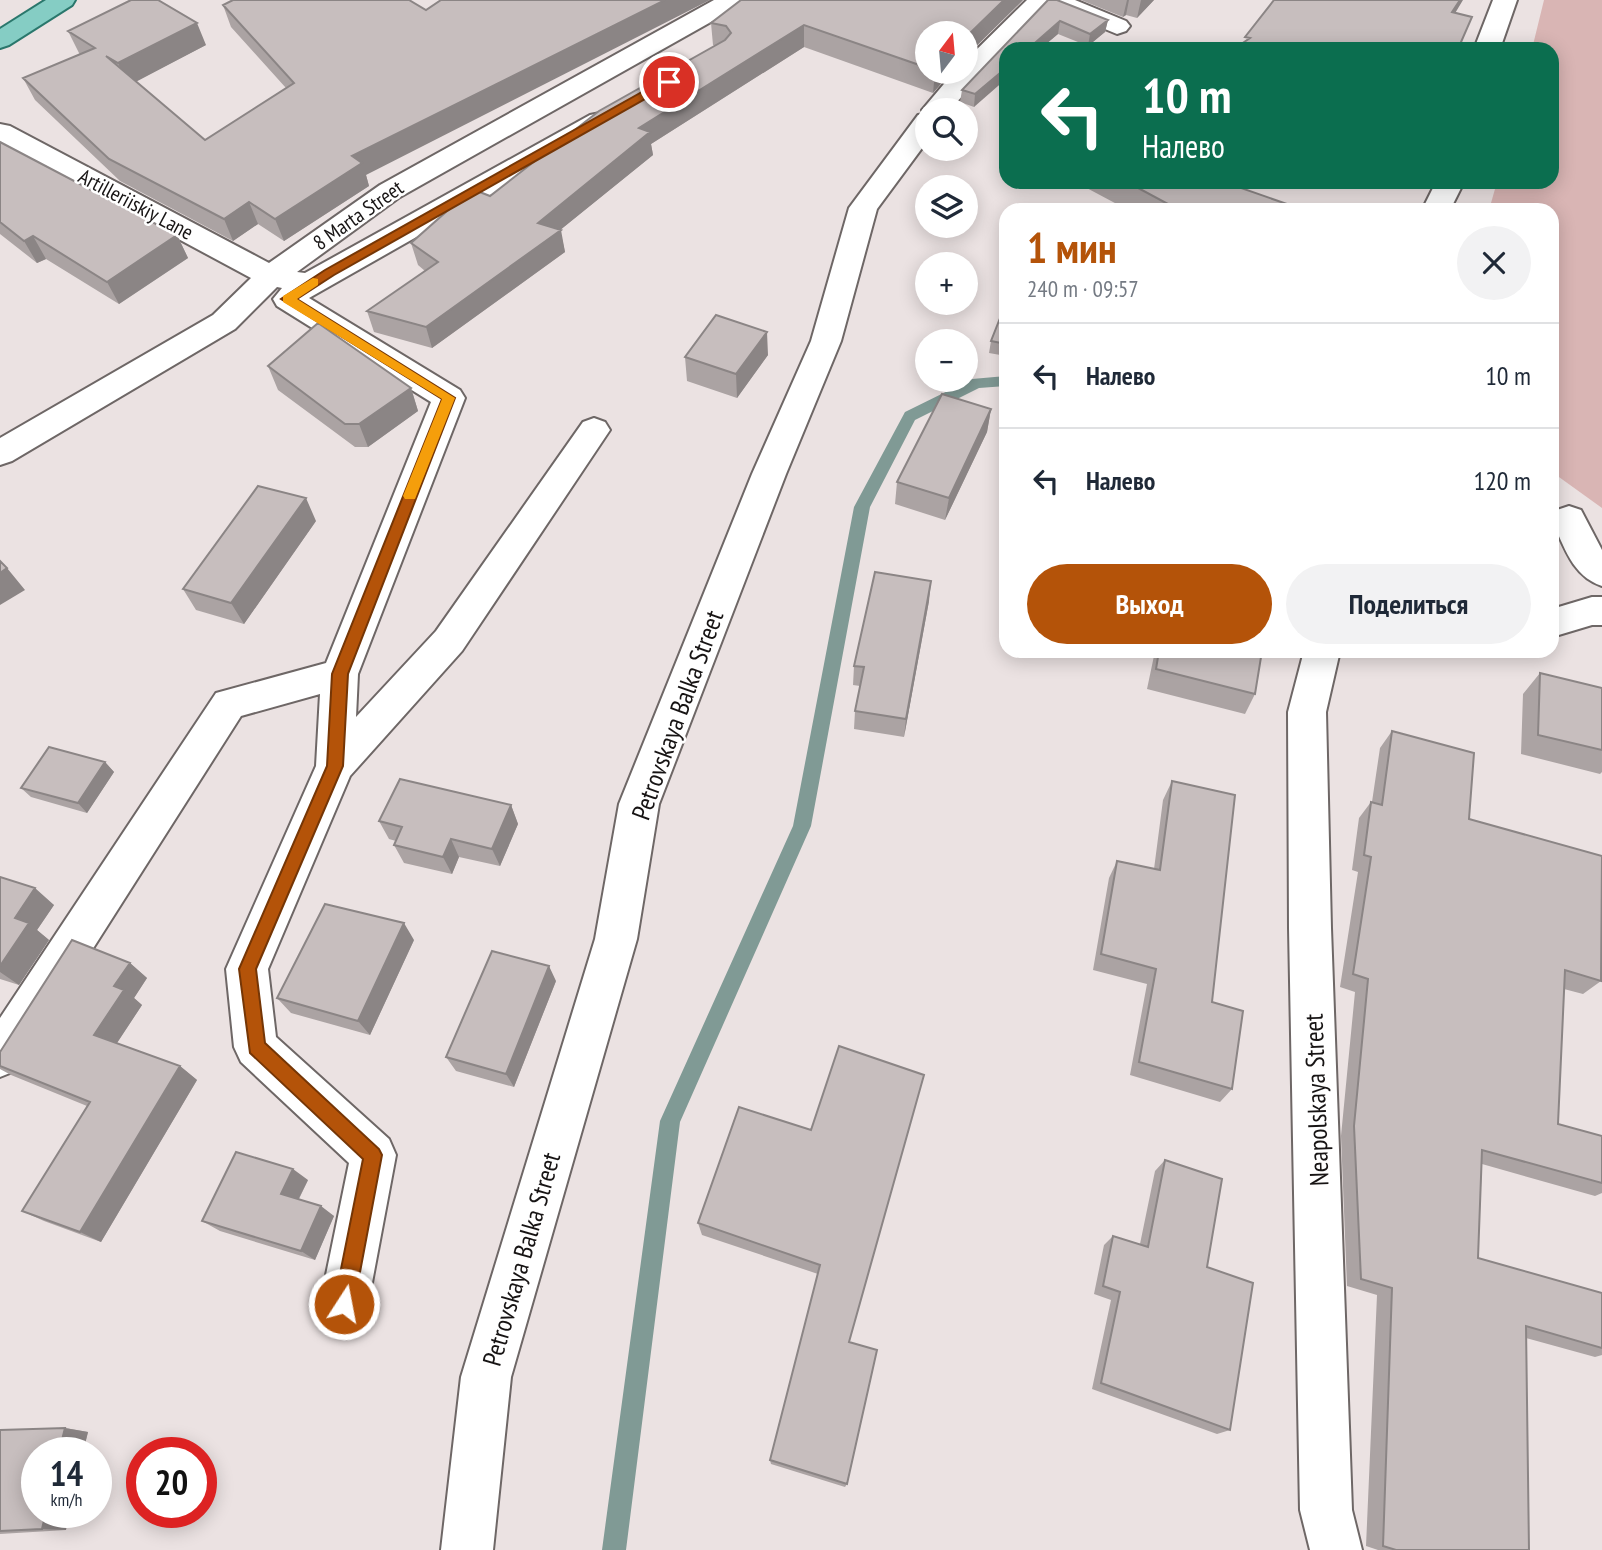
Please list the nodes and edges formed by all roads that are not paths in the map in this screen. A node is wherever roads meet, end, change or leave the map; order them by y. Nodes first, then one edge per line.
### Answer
1 (63, 0) edge
2 (732, 0) edge
3 (1041, 0) edge
4 (1053, 0) edge
5 (1505, 0) edge
6 (1117, 26) dead end
7 (0, 40) edge
8 (1490, 42) edge
9 (944, 98) edge
10 (622, 108) edge
11 (0, 132) edge
12 (915, 138) edge
13 (271, 276) junction
14 (309, 284) junction
15 (594, 430) dead end
16 (0, 453) edge
17 (1569, 519) dead end
18 (1602, 572) edge
19 (1602, 611) edge
20 (1559, 622) edge
21 (1320, 658) edge
22 (340, 674) junction
23 (335, 766) junction
24 (0, 1056) edge
25 (344, 1304) dead end
26 (467, 1550) edge
27 (1336, 1550) edge

1 - 7 main road
2 - 13 street, 8 Marta Street
3 - 9 street
4 - 6 street
5 - 8 street
10 - 14 street
11 - 13 street, Artilleriiskiy Lane
12 - 26 street, Petrovskaya Balka Street
13 - 14 street, Artilleriiskiy Lane
13 - 16 street, 8 Marta Street
14 - 22 street
15 - 23 street
17 - 18 street
19 - 20 street
21 - 27 street, Neapolskaya Street
22 - 23 street
22 - 24 street
23 - 25 street

